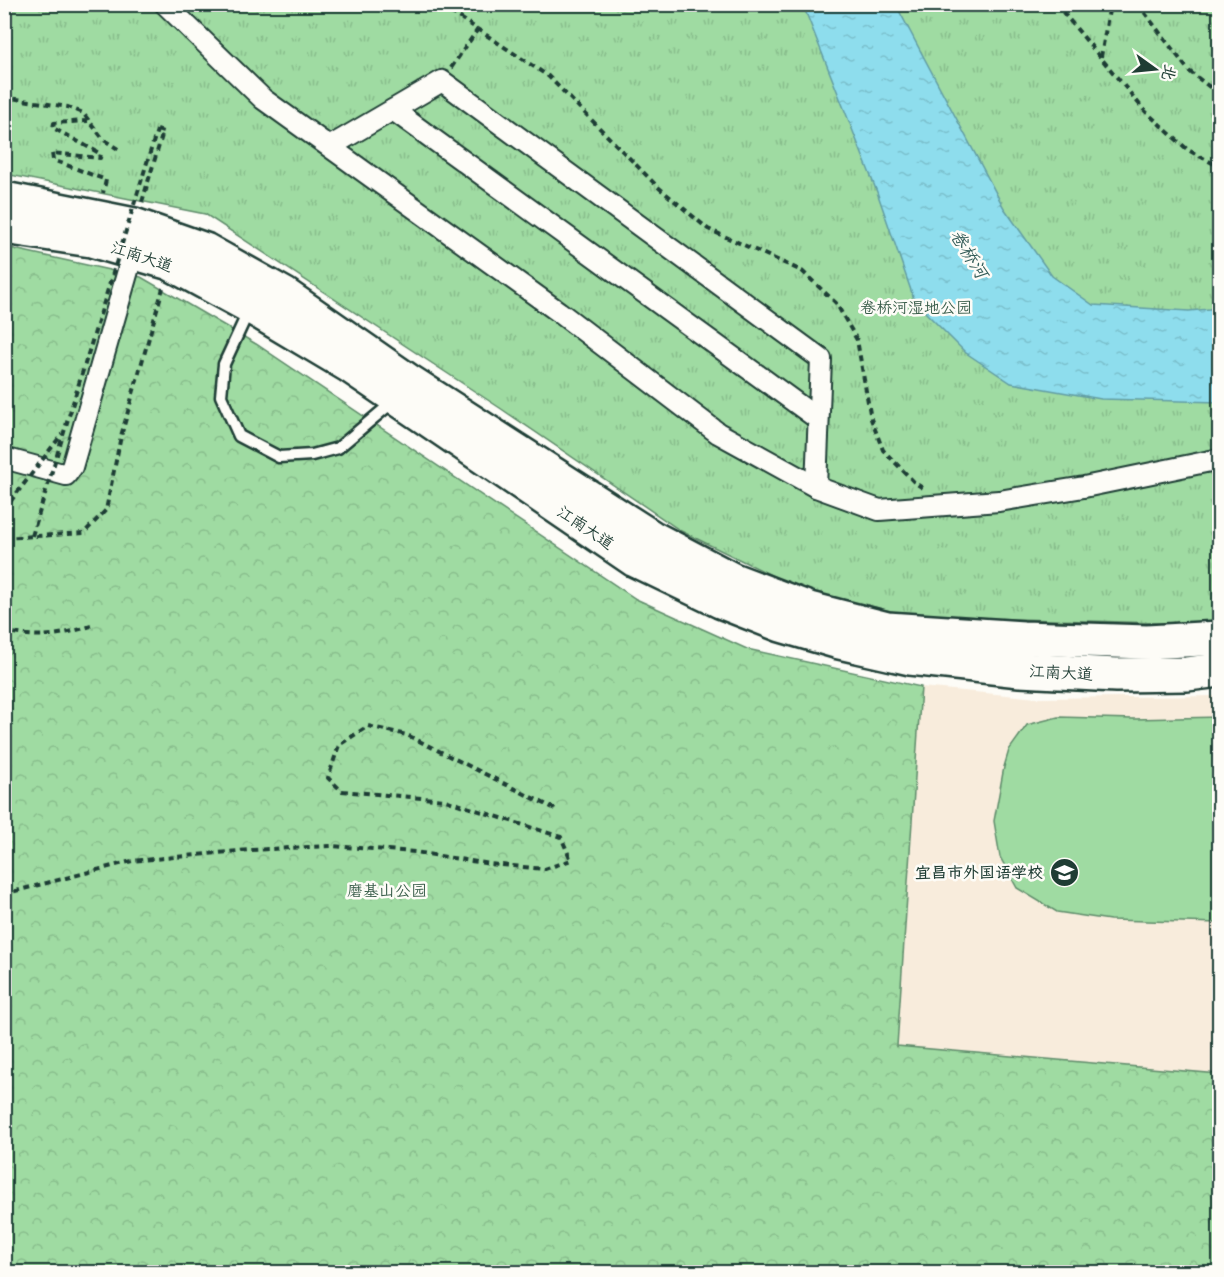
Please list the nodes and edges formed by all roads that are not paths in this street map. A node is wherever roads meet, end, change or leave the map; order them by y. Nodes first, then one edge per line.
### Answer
1 (165, 4) edge
2 (393, 110) junction
3 (331, 146) junction
4 (4, 200) edge
5 (4, 226) edge
6 (134, 239) junction
7 (251, 307) junction
8 (397, 399) junction
9 (818, 419) junction
10 (4, 458) edge
11 (1220, 459) edge
12 (816, 487) junction
13 (1220, 638) edge
14 (1220, 670) edge

1 - 3 street
2 - 3 street
2 - 9 street
2 - 9 street
3 - 12 street
4 - 6 highway, 江南大道
5 - 6 highway, 江南大道
6 - 7 highway, 江南大道
6 - 10 street
6 - 13 highway, 江南大道
7 - 8 highway, 江南大道
7 - 8 lane
8 - 14 highway, 江南大道
9 - 12 street
11 - 12 street

